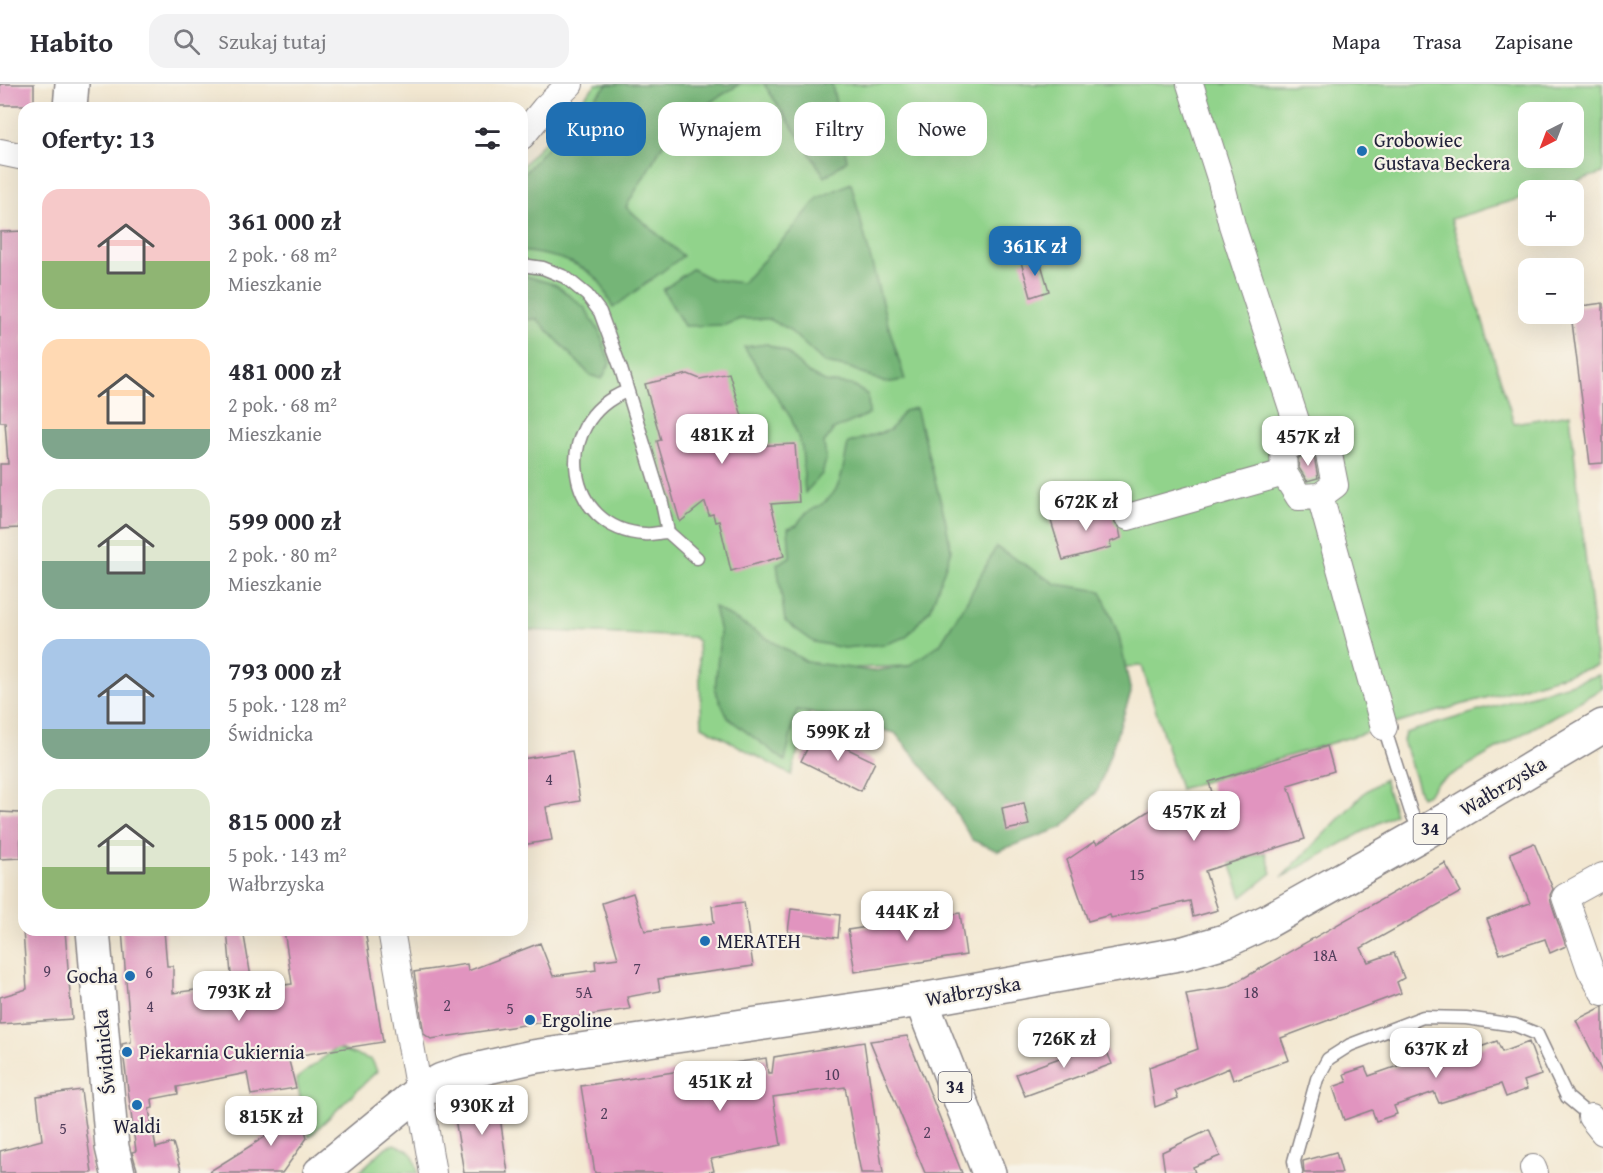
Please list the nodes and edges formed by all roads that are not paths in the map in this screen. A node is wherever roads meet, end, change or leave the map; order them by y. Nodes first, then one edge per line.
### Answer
1 (72, 84) edge
2 (570, 84) edge
3 (1190, 84) edge
4 (70, 102) edge
5 (528, 129) edge
6 (0, 152) edge
7 (18, 156) edge
8 (528, 266) edge
9 (627, 391) junction
10 (1302, 439) junction
11 (1284, 473) junction
12 (1320, 496) junction
13 (1128, 517) dead end
14 (668, 532) junction
15 (697, 558) dead end
16 (1603, 726) edge
17 (1384, 727) joint
18 (1422, 834) junction
19 (1603, 876) edge
20 (94, 936) edge
21 (392, 936) edge
22 (1603, 992) edge
23 (921, 1000) junction
24 (419, 1092) junction
25 (1597, 1124) edge
26 (118, 1173) edge
27 (320, 1173) edge
28 (433, 1173) edge
29 (989, 1173) edge
30 (1296, 1173) edge

1 - 4 main road
2 - 5 street
3 - 10 street
6 - 7 street
8 - 9 lane
9 - 14 lane
9 - 14 lane
10 - 11 street
10 - 12 street
11 - 12 street
11 - 13 street
12 - 17 street
14 - 15 lane
16 - 18 main road, Wałbrzyska / 34
17 - 18 lane
18 - 23 main road, Wałbrzyska / 34
19 - 22 street
20 - 26 main road, Świdnicka
21 - 24 street
23 - 24 main road, Wałbrzyska
23 - 29 main road, 34
24 - 27 main road, Wałbrzyska
24 - 28 street
25 - 30 lane

